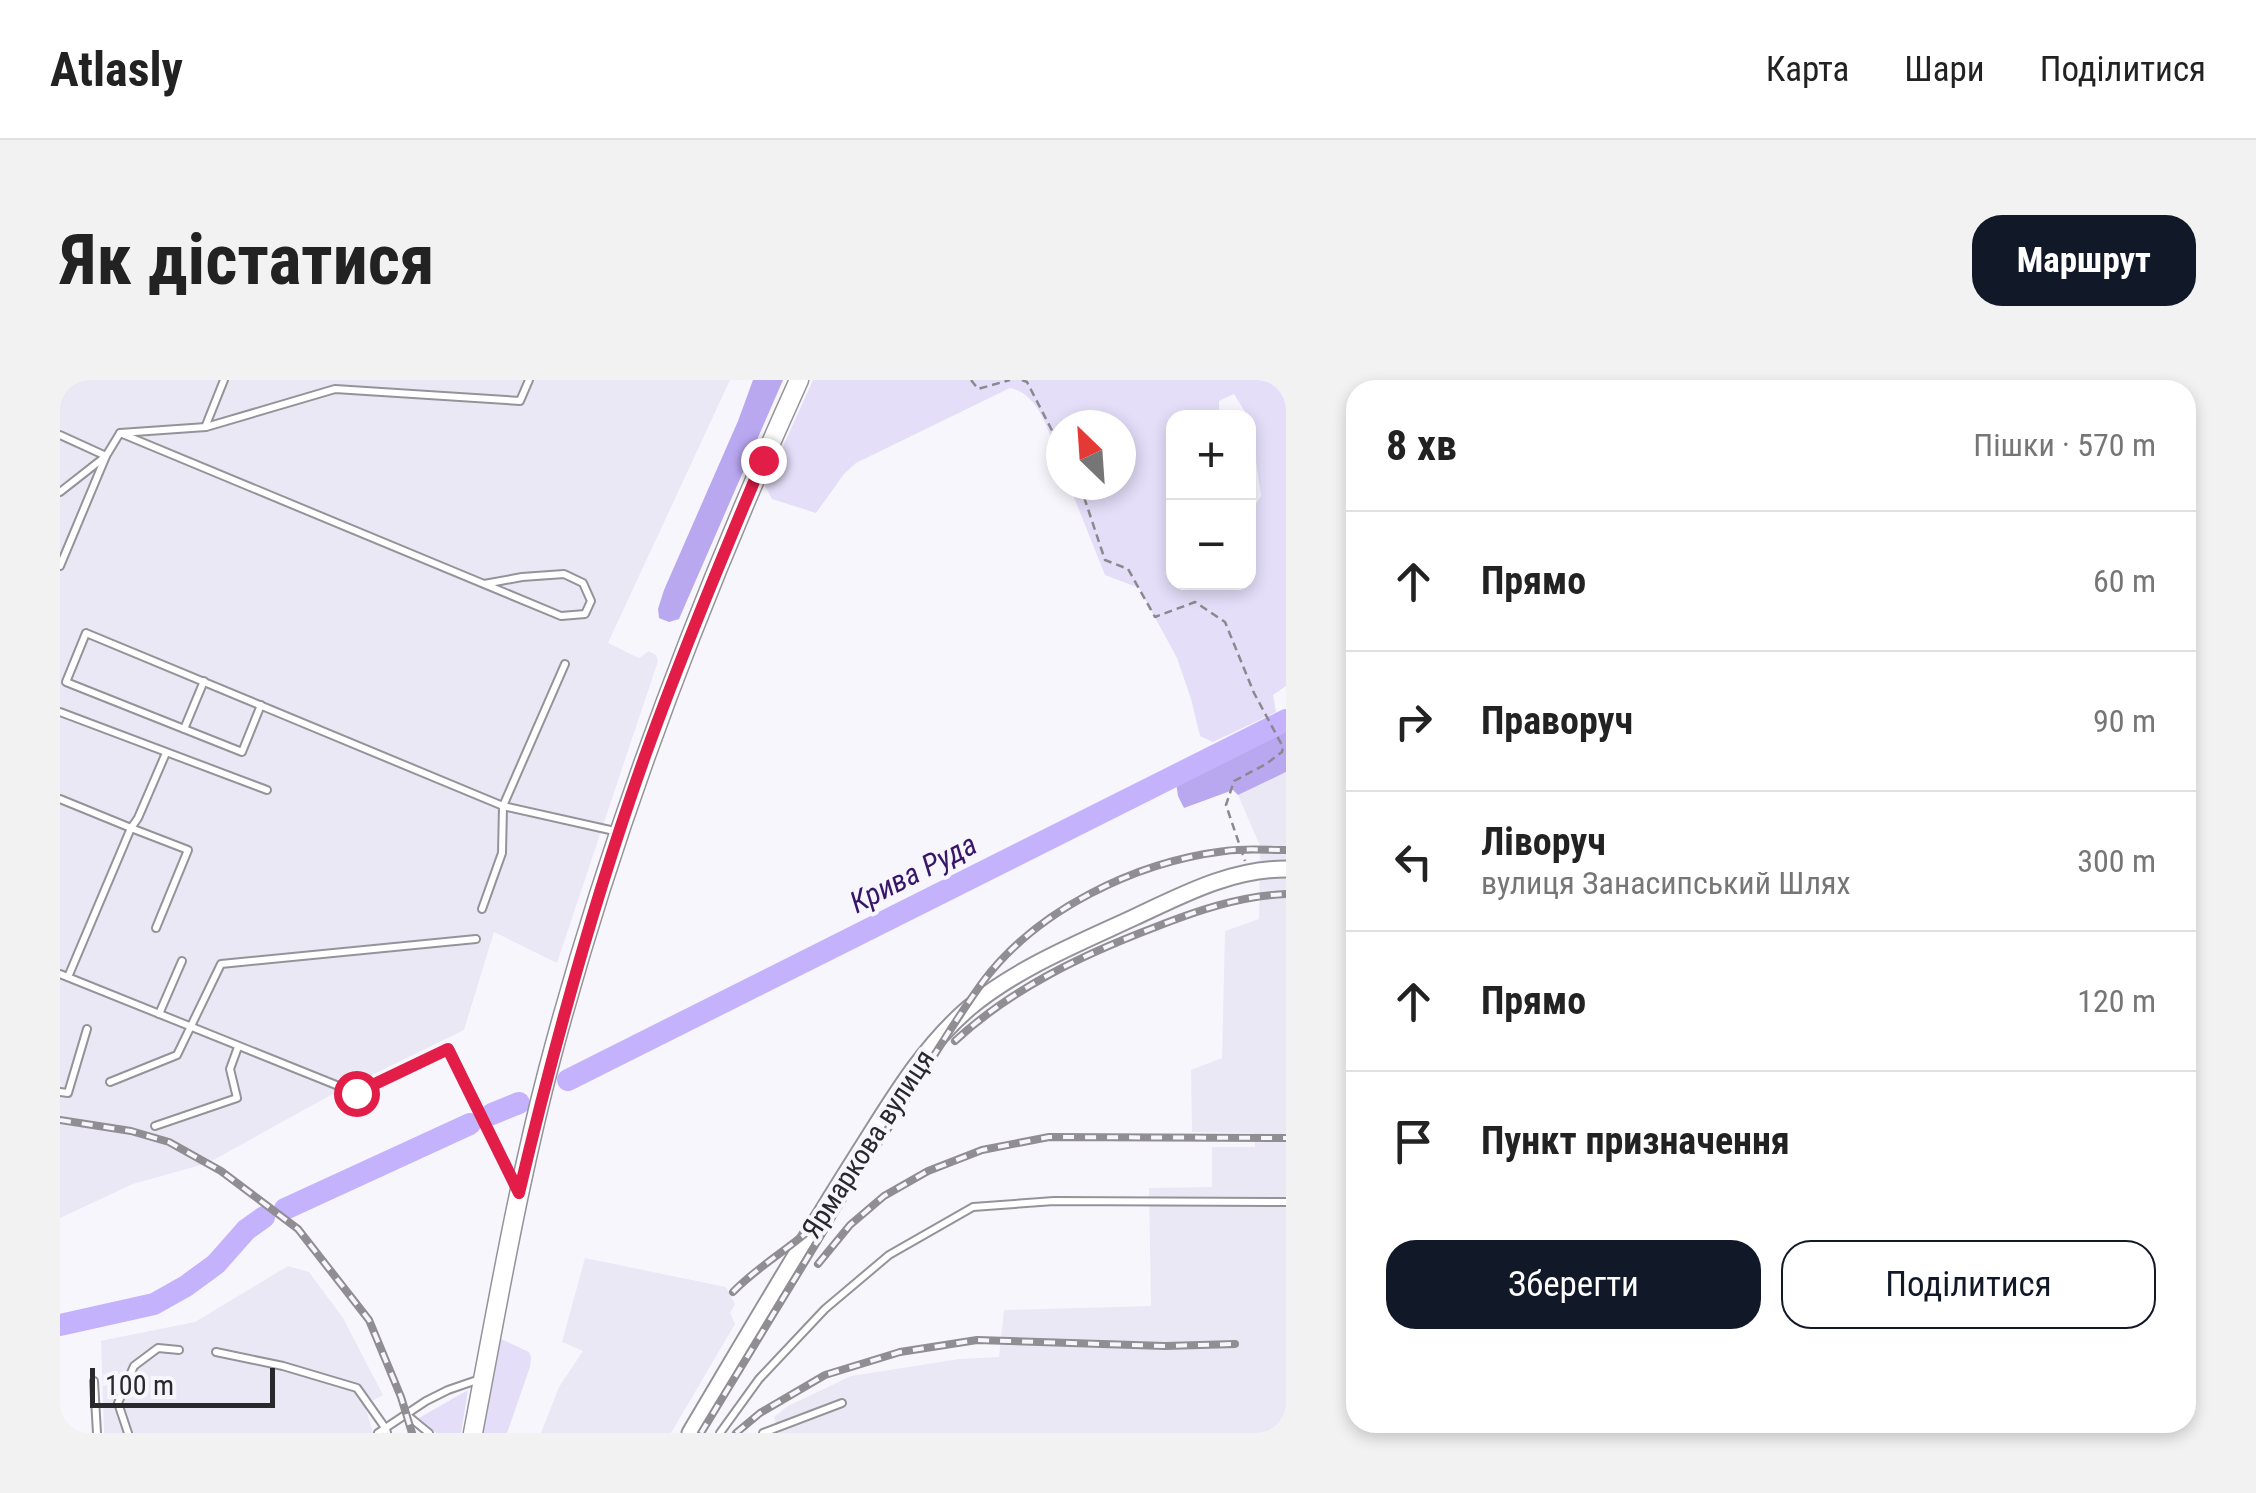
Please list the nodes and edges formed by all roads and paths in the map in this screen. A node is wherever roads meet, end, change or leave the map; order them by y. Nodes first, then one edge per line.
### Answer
1 (224, 380) edge
2 (529, 380) edge
3 (799, 380) edge
4 (971, 380) edge
5 (1010, 380) edge
6 (1022, 380) edge
7 (1046, 419) edge
8 (206, 426) junction
9 (120, 433) junction
10 (60, 435) edge
11 (106, 456) junction
12 (60, 492) edge
13 (1085, 500) edge
14 (60, 566) edge
15 (484, 584) junction
16 (564, 664) dead end
17 (204, 682) junction
18 (261, 705) junction
19 (60, 712) edge
20 (184, 729) junction
21 (166, 753) junction
22 (267, 790) dead end
23 (60, 799) edge
24 (503, 806) junction
25 (131, 828) junction
26 (620, 832) junction
27 (1286, 869) edge
28 (1249, 872) junction
29 (482, 909) dead end
30 (156, 928) dead end
31 (476, 939) dead end
32 (182, 961) dead end
33 (64, 976) edge
34 (159, 1014) junction
35 (190, 1027) junction
36 (87, 1029) dead end
37 (238, 1046) junction
38 (110, 1082) dead end
39 (60, 1092) edge
40 (155, 1126) dead end
41 (519, 1193) junction
42 (1286, 1202) edge
43 (179, 1350) dead end
44 (216, 1352) dead end
45 (484, 1378) junction
46 (94, 1381) dead end
47 (842, 1403) dead end
48 (407, 1415) junction
49 (386, 1431) edge
50 (97, 1433) edge
51 (128, 1433) edge
52 (378, 1433) edge
53 (429, 1433) edge
54 (473, 1433) edge
55 (690, 1433) edge
56 (720, 1433) edge
57 (763, 1433) edge

1 - 8 lane
2 - 8 lane
3 - 26 main road
4 - 5 path
6 - 7 path
8 - 9 lane
9 - 11 lane
9 - 15 lane
10 - 11 lane
11 - 12 lane
11 - 14 lane
13 - 28 path
15 - 15 lane
16 - 24 lane
17 - 18 lane
17 - 20 lane
17 - 20 lane
18 - 20 lane
18 - 24 lane
19 - 21 lane
21 - 22 lane
21 - 25 lane
23 - 25 lane
24 - 26 lane
24 - 29 lane
25 - 30 lane
25 - 33 lane
26 - 41 main road
27 - 28 street, Ярмаркова вулиця
28 - 55 street, Ярмаркова вулиця
31 - 35 lane
32 - 34 lane
33 - 34 lane
34 - 35 lane
35 - 37 lane
35 - 38 lane
36 - 39 lane
37 - 40 lane
37 - 41 lane
41 - 45 main road
42 - 56 lane
43 - 51 lane
44 - 49 lane
45 - 48 lane
45 - 54 main road
46 - 50 lane
47 - 57 lane
48 - 49 lane
48 - 53 lane
49 - 52 lane

